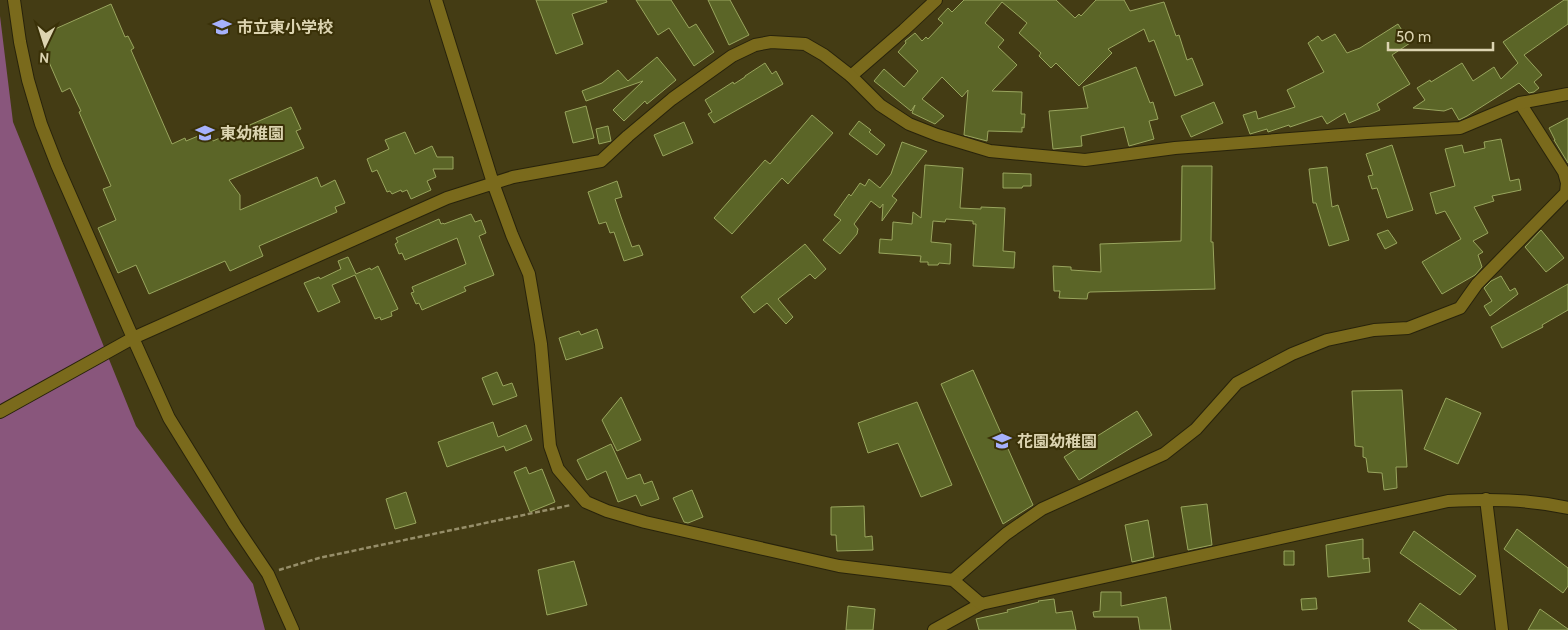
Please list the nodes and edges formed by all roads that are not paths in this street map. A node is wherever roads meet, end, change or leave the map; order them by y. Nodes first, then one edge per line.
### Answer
1 (14, 0) edge
2 (436, 0) edge
3 (936, 0) edge
4 (851, 76) junction
5 (1568, 94) edge
6 (1520, 103) junction
7 (493, 183) junction
8 (133, 338) junction
9 (0, 412) edge
10 (1486, 499) junction
11 (1568, 508) edge
12 (953, 580) junction
13 (980, 604) junction
14 (293, 630) edge
15 (934, 630) edge
16 (1502, 630) edge

1 - 8 street
2 - 7 street
3 - 4 street
4 - 6 street
4 - 7 street
5 - 6 street
6 - 12 street
7 - 8 street
7 - 12 street
8 - 9 street
8 - 14 street
10 - 11 street
10 - 13 street
10 - 16 street
12 - 13 street
13 - 15 street

